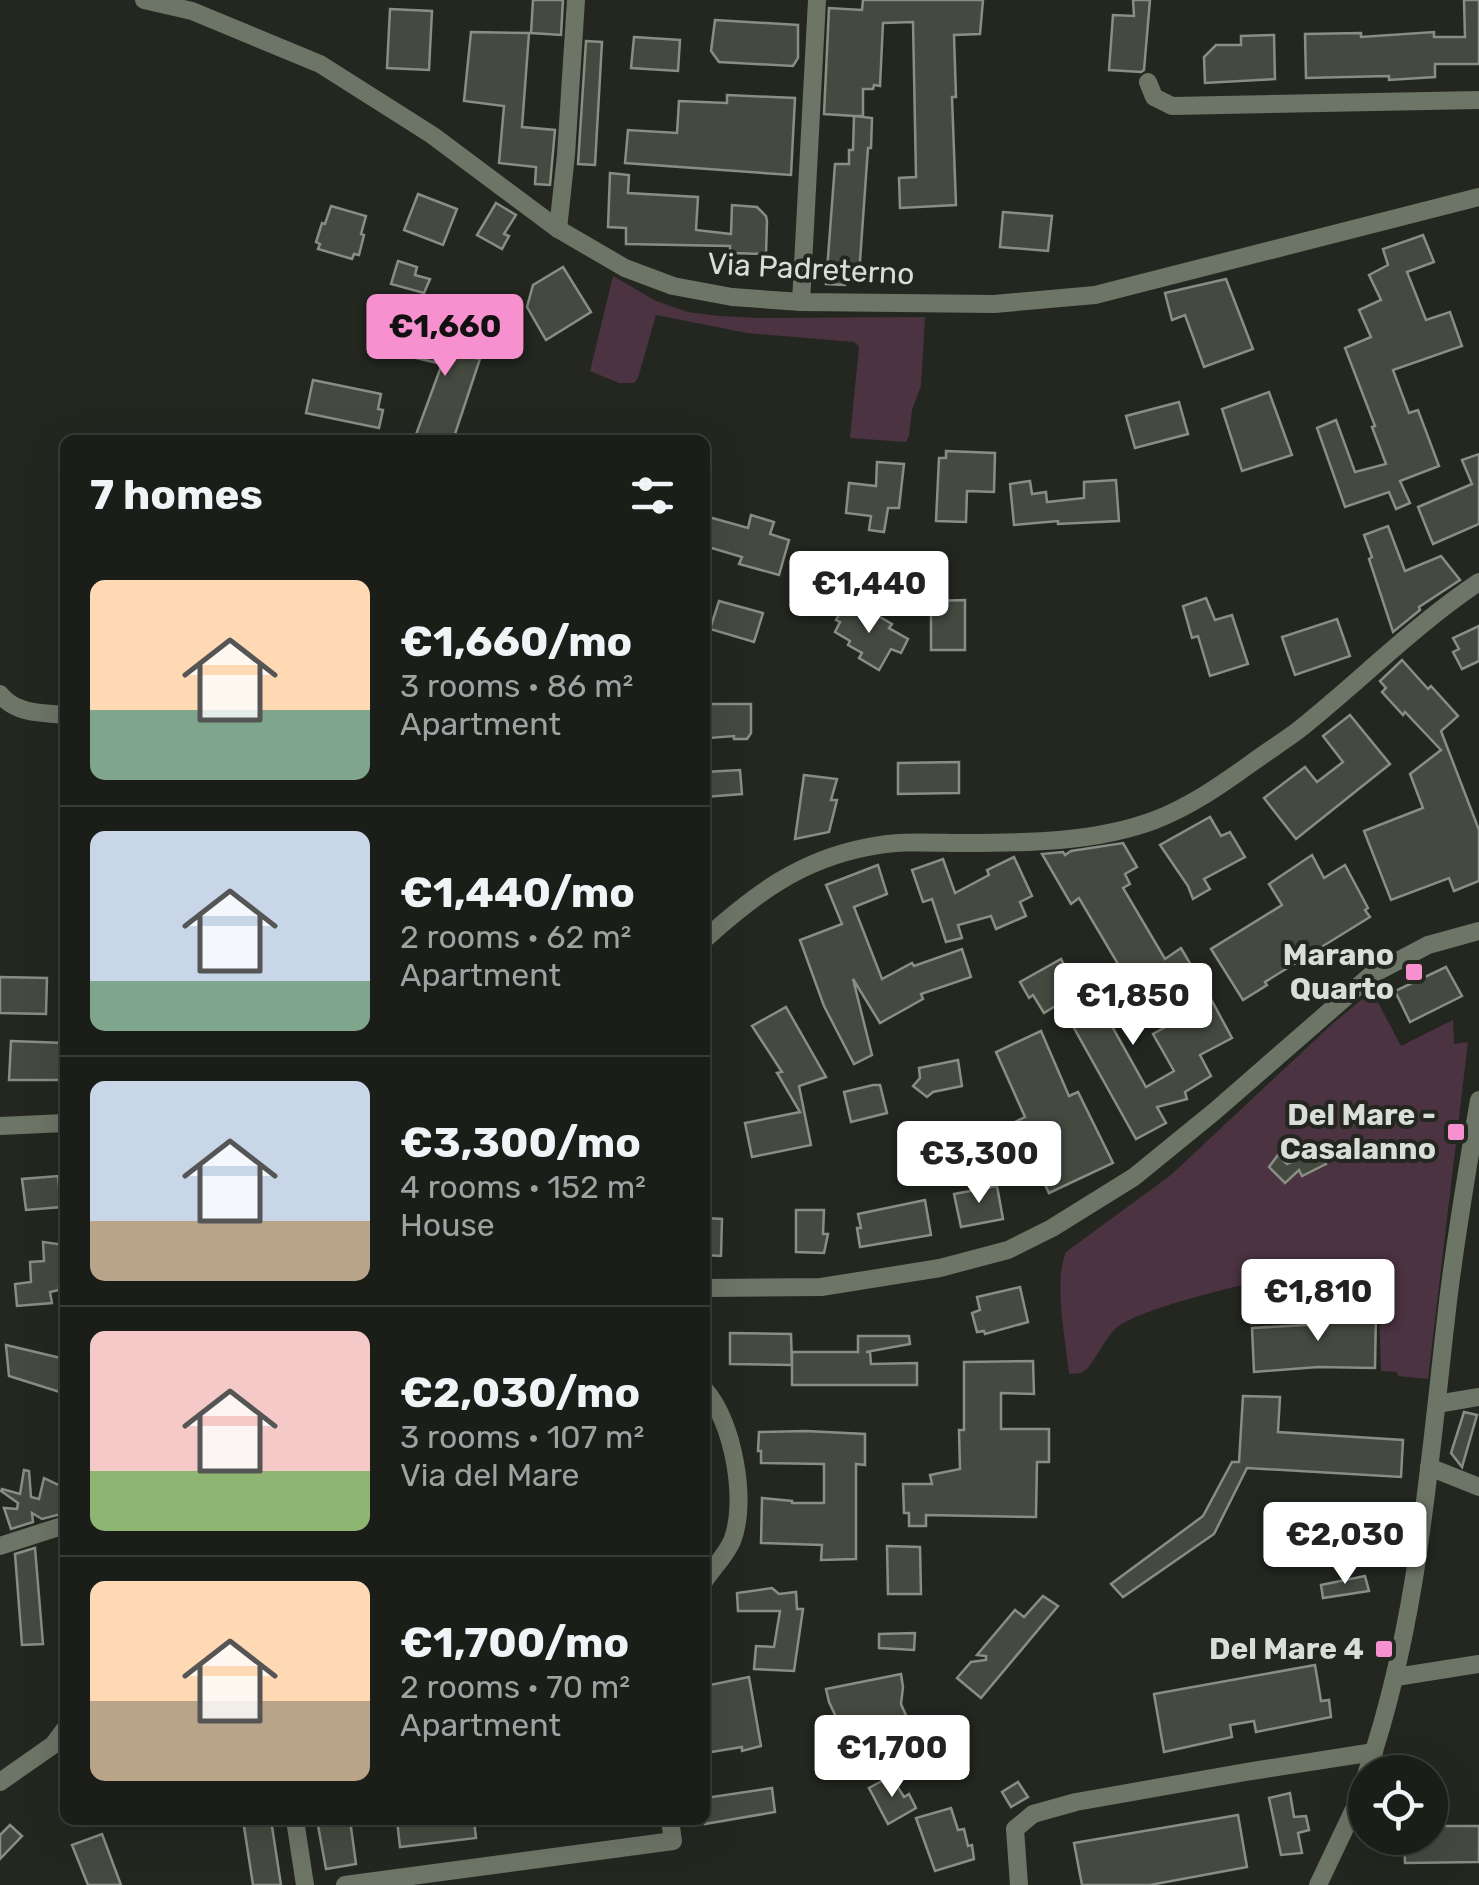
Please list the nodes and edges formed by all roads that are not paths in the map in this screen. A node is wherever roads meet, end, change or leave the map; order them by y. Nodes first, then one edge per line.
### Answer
1 (144, 0) edge
2 (576, 0) edge
3 (817, 0) edge
4 (1148, 82) dead end
5 (1479, 100) edge
6 (1479, 197) edge
7 (558, 230) junction
8 (801, 302) junction
9 (1479, 582) edge
10 (0, 694) edge
11 (60, 715) edge
12 (1479, 931) edge
13 (710, 935) edge
14 (1479, 1100) edge
15 (60, 1123) edge
16 (0, 1126) edge
17 (710, 1288) edge
18 (710, 1396) edge
19 (1479, 1397) edge
20 (1437, 1404) junction
21 (1429, 1466) junction
22 (1479, 1487) edge
23 (60, 1526) edge
24 (0, 1546) edge
25 (710, 1573) edge
26 (1479, 1664) edge
27 (1396, 1677) junction
28 (60, 1735) edge
29 (1374, 1752) junction
30 (1373, 1755) edge
31 (0, 1782) edge
32 (1348, 1820) edge
33 (296, 1825) edge
34 (671, 1825) edge
35 (305, 1885) edge
36 (345, 1885) edge
37 (1019, 1885) edge
38 (1318, 1885) edge

1 - 7 street, Via Padreterno
2 - 7 street
3 - 8 street
4 - 5 street
6 - 8 street, Via Padreterno
7 - 8 street, Via Padreterno
9 - 13 street
10 - 11 street
12 - 17 street
14 - 20 street
15 - 16 street
18 - 25 street
19 - 20 street
20 - 21 street
21 - 22 street
21 - 27 street
23 - 24 street
26 - 27 street
27 - 29 street
28 - 31 street
29 - 30 street
29 - 37 street
32 - 38 street
33 - 35 street
34 - 36 street

